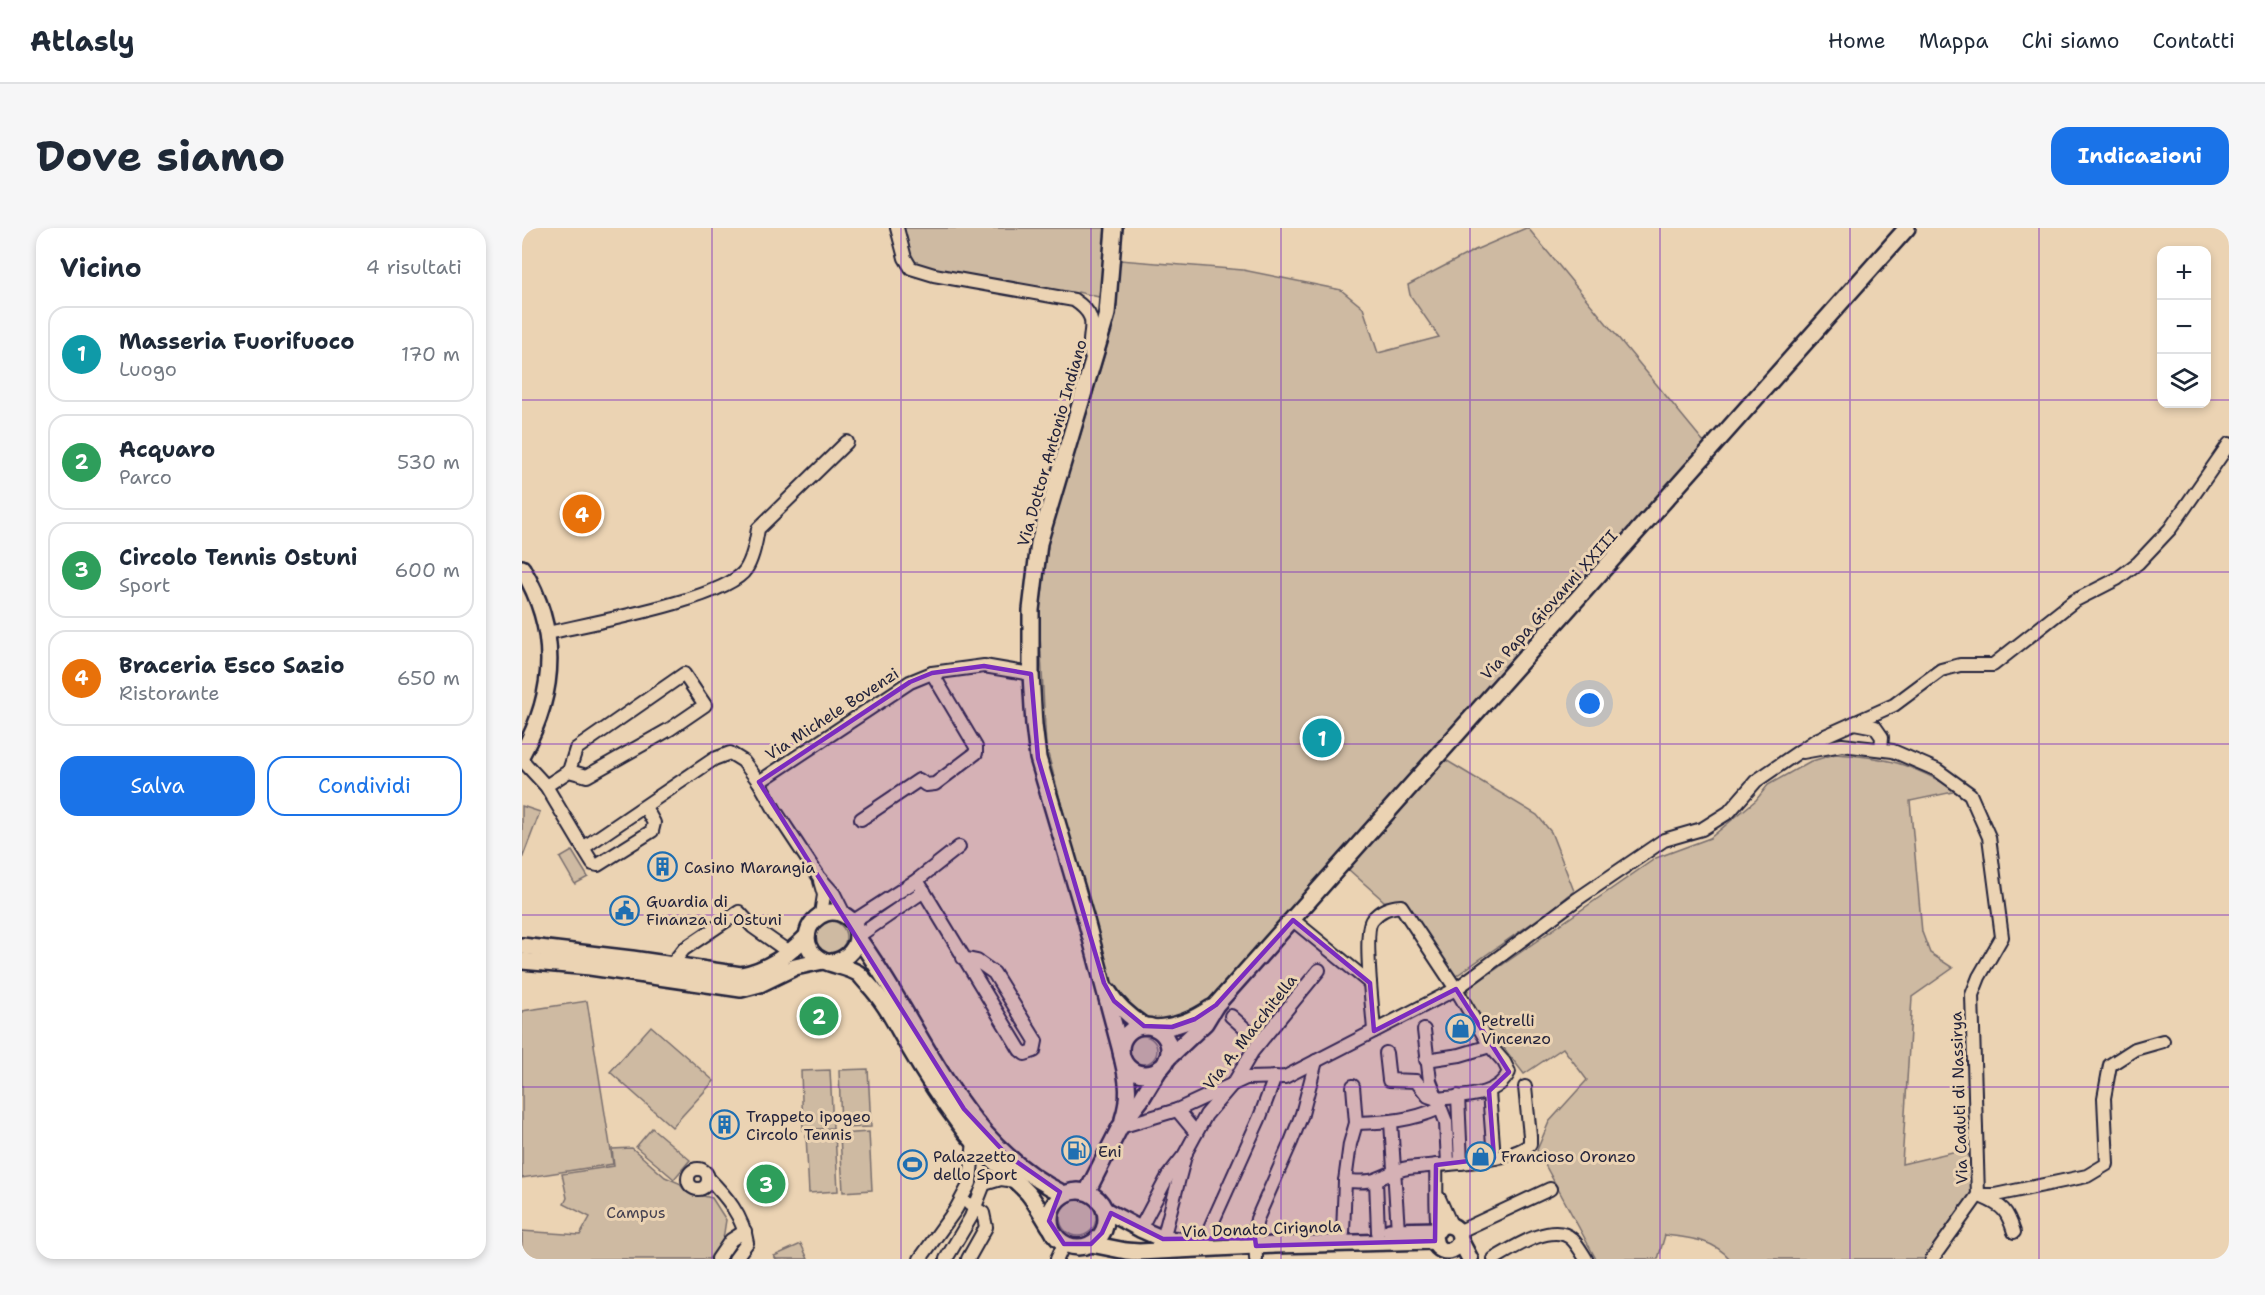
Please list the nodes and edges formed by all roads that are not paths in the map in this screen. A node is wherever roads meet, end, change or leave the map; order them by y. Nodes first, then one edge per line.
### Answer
1 (897, 228) edge
2 (1114, 228) edge
3 (1907, 228) edge
4 (1094, 362) junction
5 (847, 442) dead end
6 (2229, 444) edge
7 (522, 568) edge
8 (548, 633) junction
9 (932, 673) junction
10 (1031, 674) junction
11 (1854, 723) junction
12 (1837, 731) junction
13 (1842, 744) junction
14 (1881, 749) junction
15 (1799, 753) junction
16 (522, 754) edge
17 (522, 760) edge
18 (569, 771) junction
19 (759, 782) junction
20 (546, 786) junction
21 (645, 807) junction
22 (861, 819) dead end
23 (959, 847) dead end
24 (583, 848) junction
25 (819, 877) junction
26 (921, 886) junction
27 (821, 914) junction
28 (849, 919) junction
29 (1293, 920) junction
30 (807, 936) junction
31 (857, 937) junction
32 (522, 946) edge
33 (790, 953) junction
34 (963, 958) junction
35 (522, 961) edge
36 (828, 961) junction
37 (671, 965) junction
38 (1319, 970) dead end
39 (1104, 983) junction
40 (1370, 983) junction
41 (1456, 989) junction
42 (1216, 1005) junction
43 (1231, 1016) dead end
44 (1150, 1027) junction
45 (1424, 1030) dead end
46 (1374, 1031) junction
47 (2163, 1041) dead end
48 (1260, 1042) junction
49 (1490, 1046) junction
50 (1386, 1053) dead end
51 (1122, 1056) junction
52 (1426, 1060) junction
53 (1316, 1061) junction
54 (1164, 1064) junction
55 (1275, 1077) junction
56 (1231, 1085) junction
57 (1353, 1086) dead end
58 (1526, 1087) dead end
59 (1489, 1092) junction
60 (1458, 1096) junction
61 (1438, 1104) junction
62 (1177, 1110) junction
63 (1391, 1122) junction
64 (1356, 1123) junction
65 (1120, 1127) junction
66 (1196, 1133) junction
67 (974, 1140) junction
68 (1186, 1152) junction
69 (1494, 1158) junction
70 (1461, 1162) junction
71 (1442, 1165) junction
72 (1394, 1171) junction
73 (708, 1178) dead end
74 (1376, 1180) junction
75 (1015, 1181) junction
76 (1345, 1181) junction
77 (1550, 1189) dead end
78 (1087, 1192) junction
79 (1064, 1194) junction
80 (1978, 1196) junction
81 (962, 1199) junction
82 (975, 1208) junction
83 (1105, 1210) junction
84 (1050, 1227) junction
85 (1140, 1229) junction
86 (1398, 1231) junction
87 (745, 1232) junction
88 (1378, 1232) junction
89 (1343, 1233) junction
90 (2014, 1233) dead end
91 (1163, 1239) junction
92 (1448, 1240) edge
93 (1204, 1241) junction
94 (1064, 1244) junction
95 (1091, 1244) junction
96 (1256, 1247) edge
97 (1139, 1255) edge
98 (1178, 1255) edge
99 (718, 1259) edge
100 (735, 1259) edge
101 (920, 1259) edge
102 (946, 1259) edge
103 (968, 1259) edge
104 (1057, 1259) edge
105 (1470, 1259) edge
106 (1494, 1259) edge
107 (1586, 1259) edge
108 (1932, 1259) edge

1 - 4 street
2 - 4 main road, Via Dottor Antonio Indiano
3 - 29 main road, Via Papa Giovanni XXIII
4 - 10 main road, Via Dottor Antonio Indiano
5 - 8 street
6 - 11 street
7 - 8 main road
8 - 16 main road
9 - 10 street, Via Michele Bovenzi
9 - 19 street, Via Michele Bovenzi
9 - 22 street
10 - 39 main road, Via Dottor Antonio Indiano
11 - 12 street
11 - 14 street
12 - 13 street
12 - 15 street
13 - 14 street, Via Caduti di Nassirya
13 - 15 street, Via Caduti di Nassirya
14 - 80 street, Via Caduti di Nassirya
15 - 41 street
17 - 20 street
18 - 18 street
18 - 20 street
19 - 21 street
19 - 25 street
20 - 24 street
21 - 24 street
21 - 24 street
23 - 26 street
25 - 27 street
25 - 28 street
26 - 28 street
26 - 31 street
26 - 34 street
27 - 28 main road
27 - 30 main road
28 - 31 main road
29 - 40 street
29 - 42 main road, Via Papa Giovanni XXIII
30 - 33 main road
30 - 36 main road
31 - 36 main road
31 - 79 main road
32 - 37 main road
33 - 37 main road
33 - 37 street
34 - 34 street
35 - 36 main road
36 - 67 main road
38 - 48 street, Via A. Macchitella
39 - 44 main road, Via Dottor Antonio Indiano
39 - 51 main road, Via Dottor Antonio Indiano
40 - 41 street
40 - 46 street
41 - 46 street
41 - 49 street
42 - 44 main road, Via Papa Giovanni XXIII
42 - 54 main road, Via Papa Giovanni XXIII
43 - 48 street
44 - 51 main road
44 - 54 main road
45 - 52 street
46 - 53 street
47 - 80 street
48 - 56 street, Via A. Macchitella
49 - 52 street
49 - 59 street
50 - 61 street
51 - 54 main road
51 - 65 main road, Via Papa Giovanni XXIII
52 - 61 street
53 - 55 street
53 - 96 street
54 - 65 main road, Via Papa Giovanni XXIII
55 - 56 street
55 - 93 street
56 - 62 street
56 - 66 street, Via A. Macchitella
57 - 64 street
58 - 69 street
59 - 60 street
59 - 69 street
60 - 61 street
60 - 70 street
61 - 63 street
61 - 71 street
62 - 65 street
62 - 66 street
63 - 64 street
63 - 72 street
64 - 76 street
65 - 78 main road, Via Papa Giovanni XXIII
66 - 68 street, Via A. Macchitella
67 - 75 main road
67 - 81 street
68 - 85 street
68 - 91 street
69 - 70 street
70 - 71 street
71 - 72 street
71 - 92 street
72 - 74 street
72 - 86 street
73 - 87 street
74 - 76 street
74 - 88 street
75 - 82 street
75 - 84 main road
76 - 89 street
77 - 92 street
78 - 79 main road
78 - 83 main road
79 - 84 main road
80 - 90 street
80 - 108 street, Via Caduti di Nassirya
81 - 82 street
81 - 101 street
82 - 102 street
82 - 103 street
83 - 85 main road, Via Donato Cirignola
83 - 95 main road
84 - 94 main road
85 - 91 main road, Via Donato Cirignola
86 - 88 main road, Via Donato Cirignola
86 - 92 main road, Via Donato Cirignola
87 - 99 street
87 - 100 street
88 - 89 main road, Via Donato Cirignola
89 - 96 main road, Via Donato Cirignola
91 - 93 main road, Via Donato Cirignola
92 - 96 main road, Via Donato Cirignola
92 - 105 main road
93 - 96 main road, Via Donato Cirignola
94 - 95 main road
94 - 104 street
95 - 97 main road, Via Donato Cirignola
96 - 98 main road, Via Donato Cirignola
97 - 98 main road, Via Donato Cirignola
106 - 107 street

